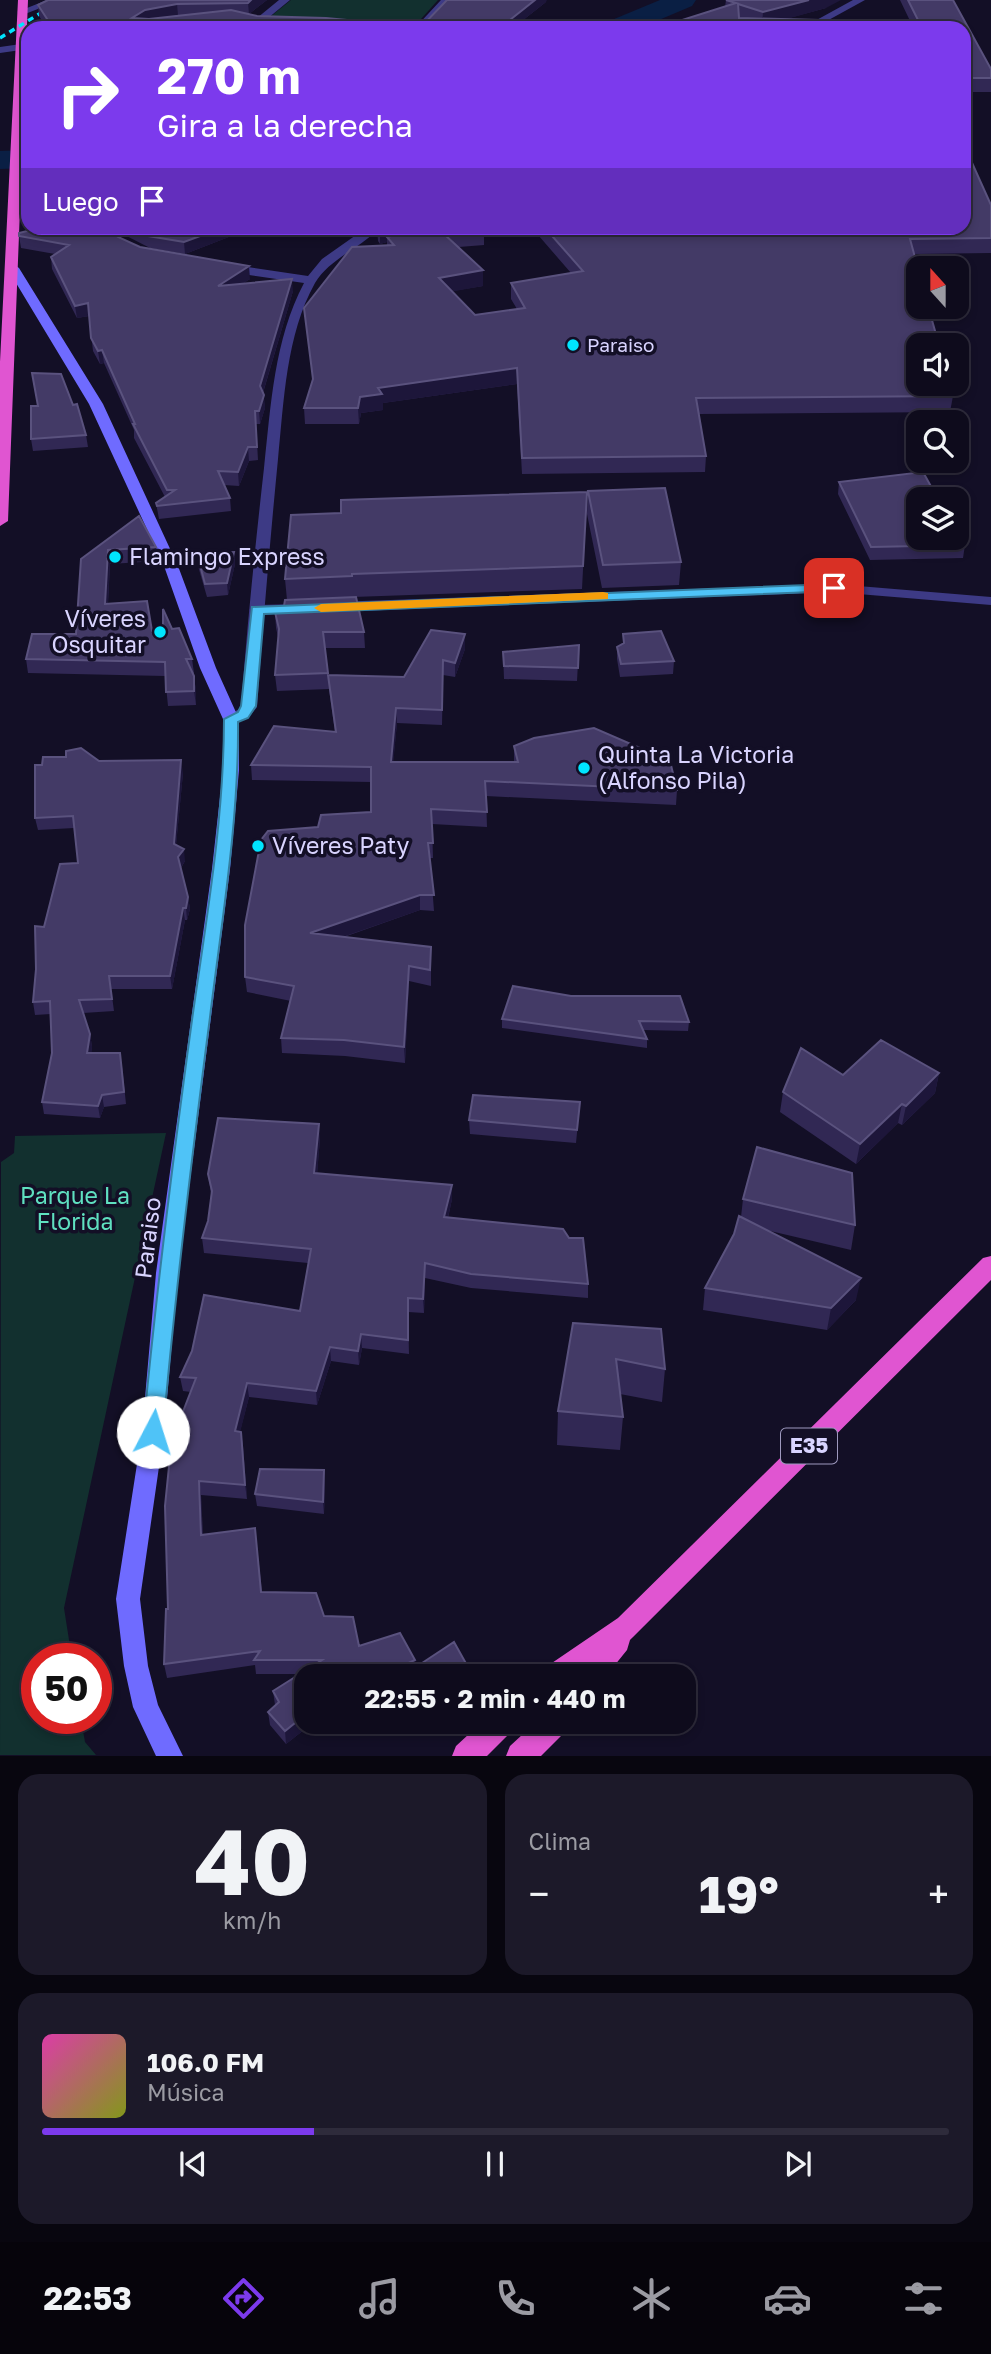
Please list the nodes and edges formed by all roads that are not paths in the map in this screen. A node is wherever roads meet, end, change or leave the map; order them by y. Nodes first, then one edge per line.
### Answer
1 (56, 0) edge
2 (285, 0) edge
3 (446, 0) edge
4 (860, 0) edge
5 (23, 6) edge
6 (263, 18) junction
7 (279, 20) edge
8 (255, 21) edge
9 (426, 21) edge
10 (820, 21) edge
11 (21, 47) edge
12 (0, 50) edge
13 (21, 95) edge
14 (363, 235) edge
15 (365, 252) edge
16 (326, 262) junction
17 (219, 266) edge
18 (13, 268) junction
19 (311, 280) junction
20 (0, 520) edge
21 (991, 601) edge
22 (257, 610) junction
23 (231, 719) junction
24 (991, 1265) edge
25 (627, 1627) junction
26 (573, 1664) edge
27 (599, 1664) edge
28 (489, 1734) edge
29 (543, 1734) edge
30 (546, 1734) edge
31 (170, 1755) edge
32 (466, 1755) edge
33 (520, 1755) edge
34 (529, 1755) edge

1 - 5 street
2 - 6 street
3 - 9 street
4 - 10 street
6 - 7 street
6 - 8 street
11 - 12 street
13 - 18 highway
14 - 16 street
15 - 16 street
16 - 19 street
17 - 19 street
18 - 20 highway
18 - 23 main road, Paraiso
19 - 22 street
21 - 22 street
22 - 23 street
23 - 31 main road, Paraiso
24 - 25 highway, E35
25 - 26 highway, E35
25 - 27 highway
28 - 32 highway
29 - 33 highway
30 - 34 highway

